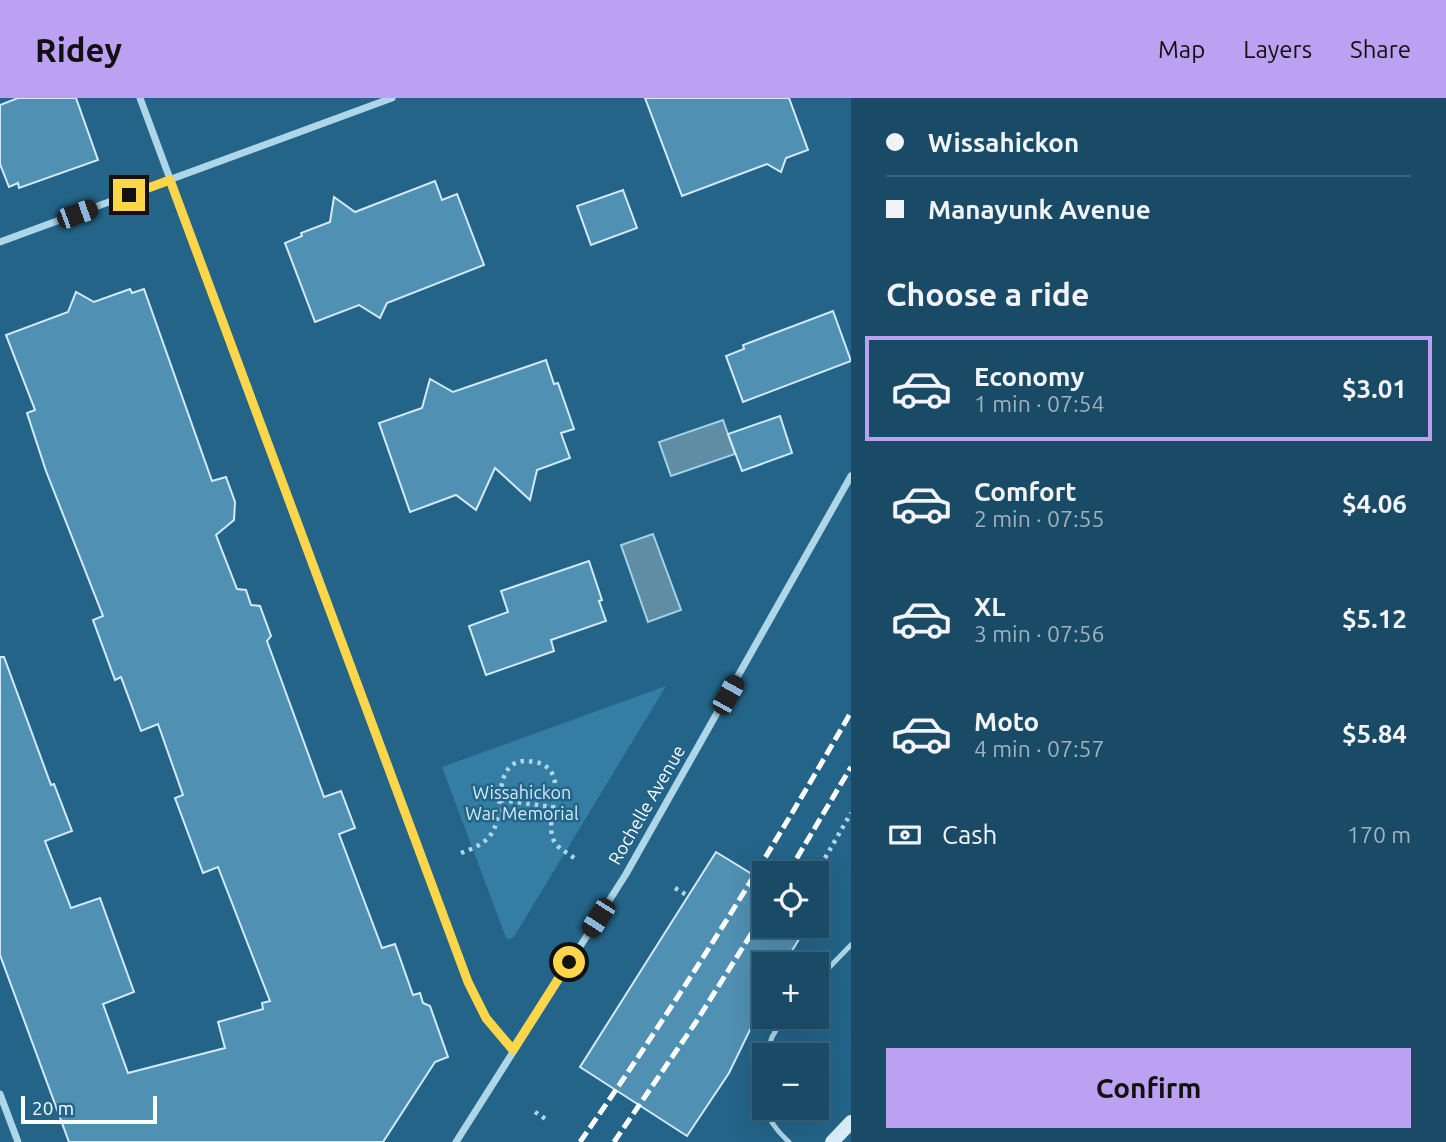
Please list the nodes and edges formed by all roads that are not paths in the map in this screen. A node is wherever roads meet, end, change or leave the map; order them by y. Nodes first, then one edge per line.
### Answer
1 (140, 98) edge
2 (391, 98) edge
3 (170, 180) junction
4 (0, 242) edge
5 (851, 476) edge
6 (851, 945) edge
7 (829, 968) edge
8 (513, 1050) junction
9 (0, 1094) edge
10 (771, 1120) edge
11 (851, 1122) edge
12 (18, 1142) edge
13 (456, 1142) edge
14 (789, 1142) edge
15 (832, 1142) edge

1 - 3 street
2 - 3 street
3 - 4 street
3 - 8 street
5 - 8 street, Rochelle Avenue
6 - 7 lane
8 - 13 street, Rochelle Avenue
9 - 12 street
10 - 14 lane
11 - 15 main road

